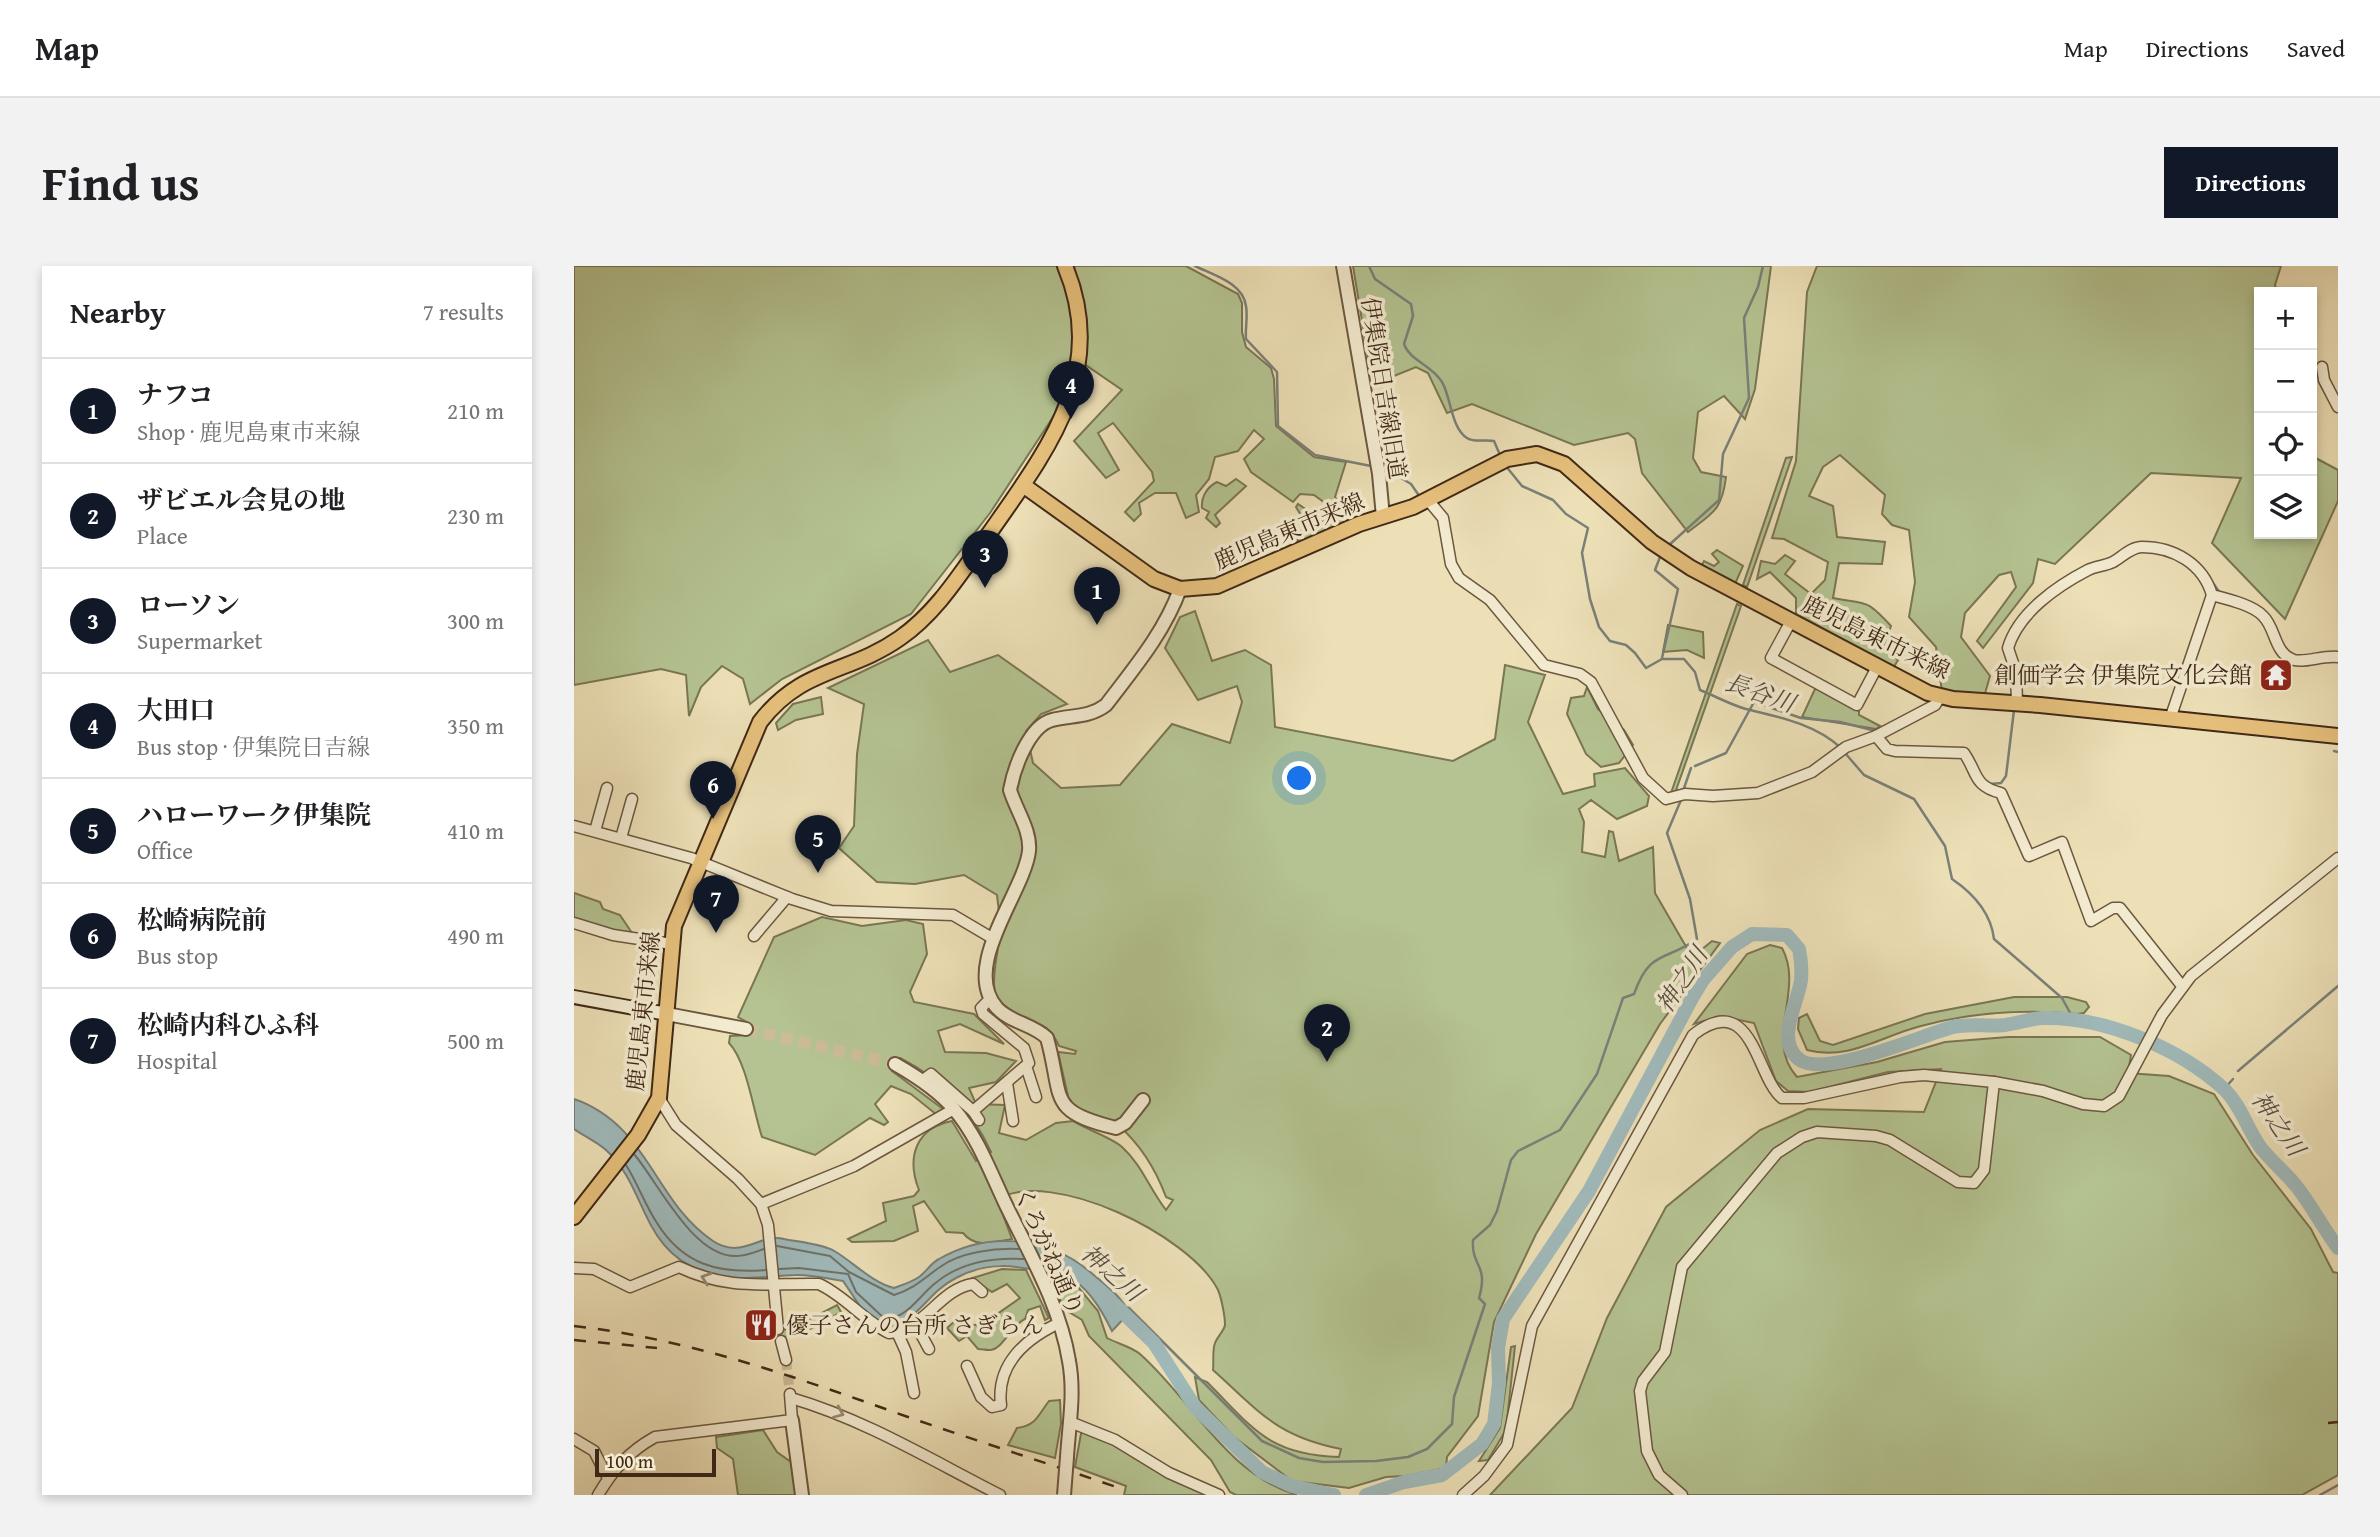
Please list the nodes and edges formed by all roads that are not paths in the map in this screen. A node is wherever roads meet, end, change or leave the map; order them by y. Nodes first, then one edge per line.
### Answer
1 (1065, 266) edge
2 (1343, 266) edge
3 (2322, 367) dead end
4 (2338, 407) edge
5 (1023, 485) junction
6 (1427, 500) junction
7 (1383, 517) junction
8 (1180, 589) junction
9 (2212, 595) junction
10 (1791, 621) junction
11 (2338, 657) edge
12 (1877, 667) junction
13 (1940, 697) junction
14 (2017, 703) junction
15 (2170, 719) junction
16 (1876, 736) junction
17 (2338, 736) edge
18 (607, 788) dead end
19 (632, 799) dead end
20 (574, 826) edge
21 (594, 831) junction
22 (621, 838) junction
23 (2338, 858) edge
24 (700, 862) junction
25 (787, 897) junction
26 (574, 923) edge
27 (754, 936) dead end
28 (992, 938) junction
29 (672, 944) junction
30 (2182, 986) junction
31 (574, 997) edge
32 (990, 999) junction
33 (667, 1014) junction
34 (746, 1028) tunnel mouth
35 (895, 1064) tunnel mouth
36 (1026, 1066) junction
37 (923, 1080) junction
38 (1994, 1082) junction
39 (1007, 1083) junction
40 (1036, 1097) dead end
41 (659, 1098) junction
42 (1143, 1100) dead end
43 (954, 1109) junction
44 (1013, 1121) dead end
45 (761, 1205) junction
46 (574, 1217) edge
47 (574, 1268) edge
48 (773, 1282) junction
49 (982, 1292) dead end
50 (1057, 1318) junction
51 (915, 1323) junction
52 (778, 1329) dead end
53 (897, 1332) junction
54 (781, 1341) dead end
55 (929, 1349) dead end
56 (786, 1360) tunnel mouth
57 (967, 1366) dead end
58 (914, 1393) dead end
59 (792, 1420) junction
60 (1069, 1422) junction
61 (574, 1438) edge
62 (608, 1478) junction
63 (597, 1495) edge
64 (802, 1495) edge
65 (1000, 1495) edge
66 (1064, 1495) edge
67 (1219, 1495) edge
68 (1462, 1495) edge
69 (1682, 1495) edge

1 - 5 main road
2 - 7 street, 伊集院日吉線旧道
3 - 4 street
5 - 8 main road, 鹿児島東市来線
5 - 24 main road, 鹿児島東市来線
6 - 7 main road, 鹿児島東市来線
6 - 10 main road, 鹿児島東市来線
6 - 16 street
7 - 8 main road, 鹿児島東市来線
8 - 28 street
9 - 11 street
9 - 14 street
9 - 15 street
10 - 12 main road, 鹿児島東市来線
10 - 12 street
12 - 13 main road, 鹿児島東市来線
13 - 14 main road, 鹿児島東市来線
13 - 16 street
14 - 15 main road, 鹿児島東市来線
15 - 17 main road, 鹿児島東市来線
16 - 30 street
18 - 21 street
19 - 22 street
20 - 21 street
21 - 22 street
22 - 24 street
23 - 30 street
24 - 25 street
24 - 29 main road, 鹿児島東市来線
25 - 27 street
25 - 28 street
26 - 29 street
28 - 32 street
29 - 33 main road, 鹿児島東市来線
30 - 38 street
31 - 33 street
32 - 36 street
32 - 42 street
33 - 34 street
33 - 41 main road, 鹿児島東市来線
35 - 37 street, くろがね通り
36 - 39 street
36 - 40 street
37 - 39 street
37 - 43 street, くろがね通り
38 - 68 street
38 - 69 street
39 - 44 street
41 - 45 street
41 - 46 main road, 鹿児島東市来線
43 - 45 street
43 - 50 street, くろがね通り
45 - 48 street
48 -> 47 street
48 - 52 street
48 - 53 street
49 - 51 street
50 - 57 street
50 - 60 street, くろがね通り
51 - 53 street
51 - 55 street
53 - 58 street
54 - 56 street
59 - 62 street
59 - 64 street
59 -> 65 street
60 - 66 street, くろがね通り, bridge
60 - 67 street
61 - 62 street
62 - 63 street

